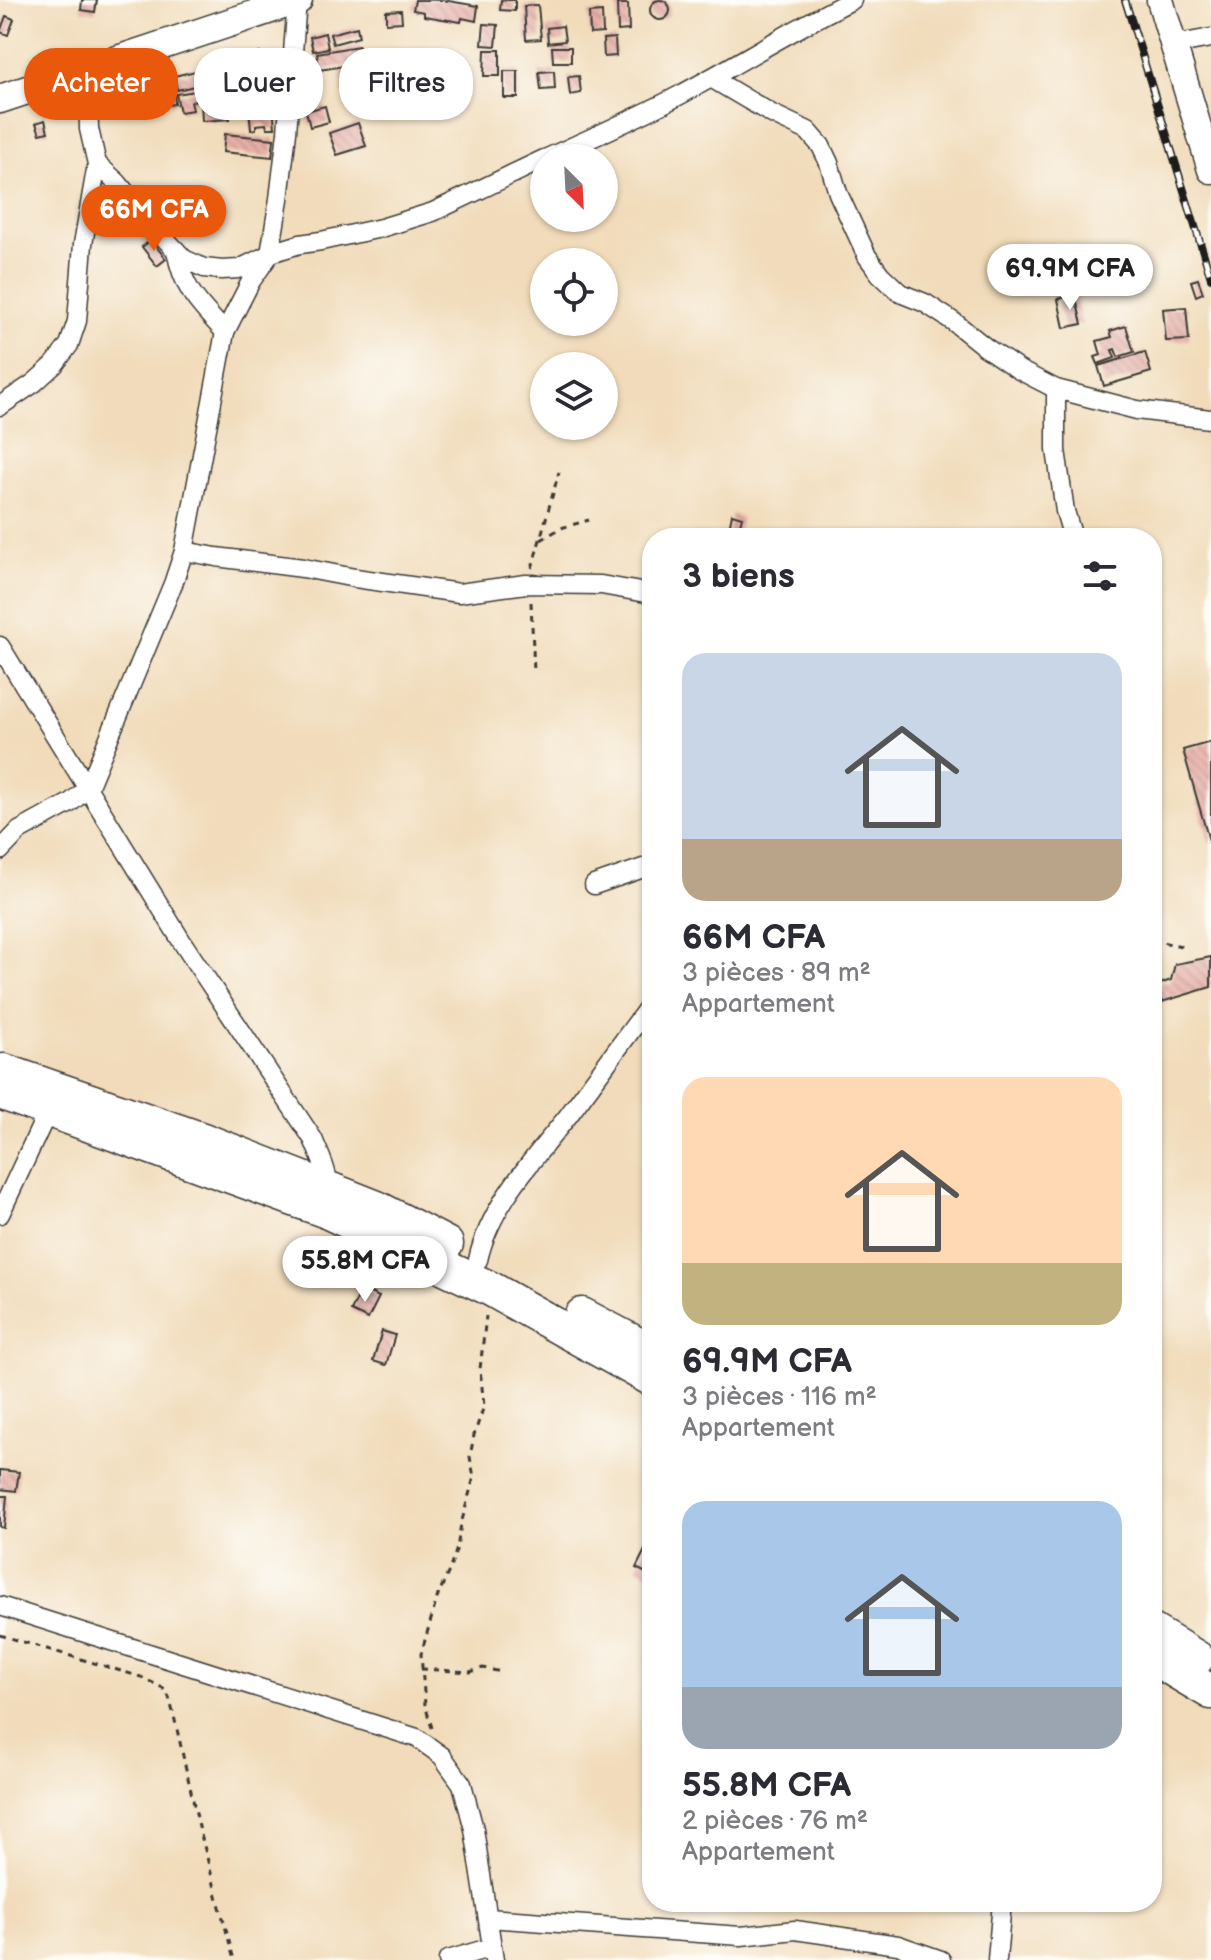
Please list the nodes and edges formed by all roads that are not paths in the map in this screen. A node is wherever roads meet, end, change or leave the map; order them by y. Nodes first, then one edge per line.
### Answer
1 (297, 0) edge
2 (852, 0) edge
3 (1160, 0) edge
4 (1211, 38) edge
5 (1173, 45) junction
6 (154, 48) edge
7 (711, 78) junction
8 (24, 91) edge
9 (0, 99) edge
10 (89, 120) edge
11 (579, 144) edge
12 (97, 164) junction
13 (530, 167) edge
14 (1211, 170) edge
15 (176, 250) junction
16 (270, 254) junction
17 (225, 332) junction
18 (1056, 389) junction
19 (0, 406) edge
20 (1210, 419) edge
21 (1070, 528) edge
22 (184, 551) junction
23 (642, 592) edge
24 (0, 646) edge
25 (88, 788) junction
26 (0, 851) edge
27 (642, 868) edge
28 (594, 885) dead end
29 (642, 1016) edge
30 (0, 1069) edge
31 (0, 1092) edge
32 (48, 1111) junction
33 (326, 1199) junction
34 (0, 1214) edge
35 (484, 1275) junction
36 (642, 1347) edge
37 (642, 1373) edge
38 (0, 1606) edge
39 (1162, 1648) edge
40 (1162, 1652) edge
41 (1211, 1666) edge
42 (1211, 1692) edge
43 (1001, 1912) edge
44 (488, 1918) junction
45 (493, 1954) edge
46 (448, 1960) edge
47 (941, 1960) edge
48 (997, 1960) edge

1 - 6 main road
1 - 16 street
2 - 7 street
3 - 5 street
4 - 5 street
5 - 14 street
7 - 11 street
7 - 18 street
8 - 9 main road
10 - 12 street
12 - 15 street
12 - 19 street
13 - 16 street
15 - 16 street
15 - 17 street
16 - 17 street
17 - 22 street
18 - 20 street
18 - 21 street
22 - 23 street
22 - 25 street
24 - 25 street
25 - 26 street
25 - 33 street
27 - 28 street
29 - 35 street
30 - 33 highway
31 - 32 highway
32 - 33 highway
32 - 34 street
33 - 35 highway
35 - 36 highway
35 - 37 highway
38 - 44 street
39 - 41 highway
40 - 42 highway
43 - 48 street
44 - 45 street
44 - 47 street
45 - 46 street

